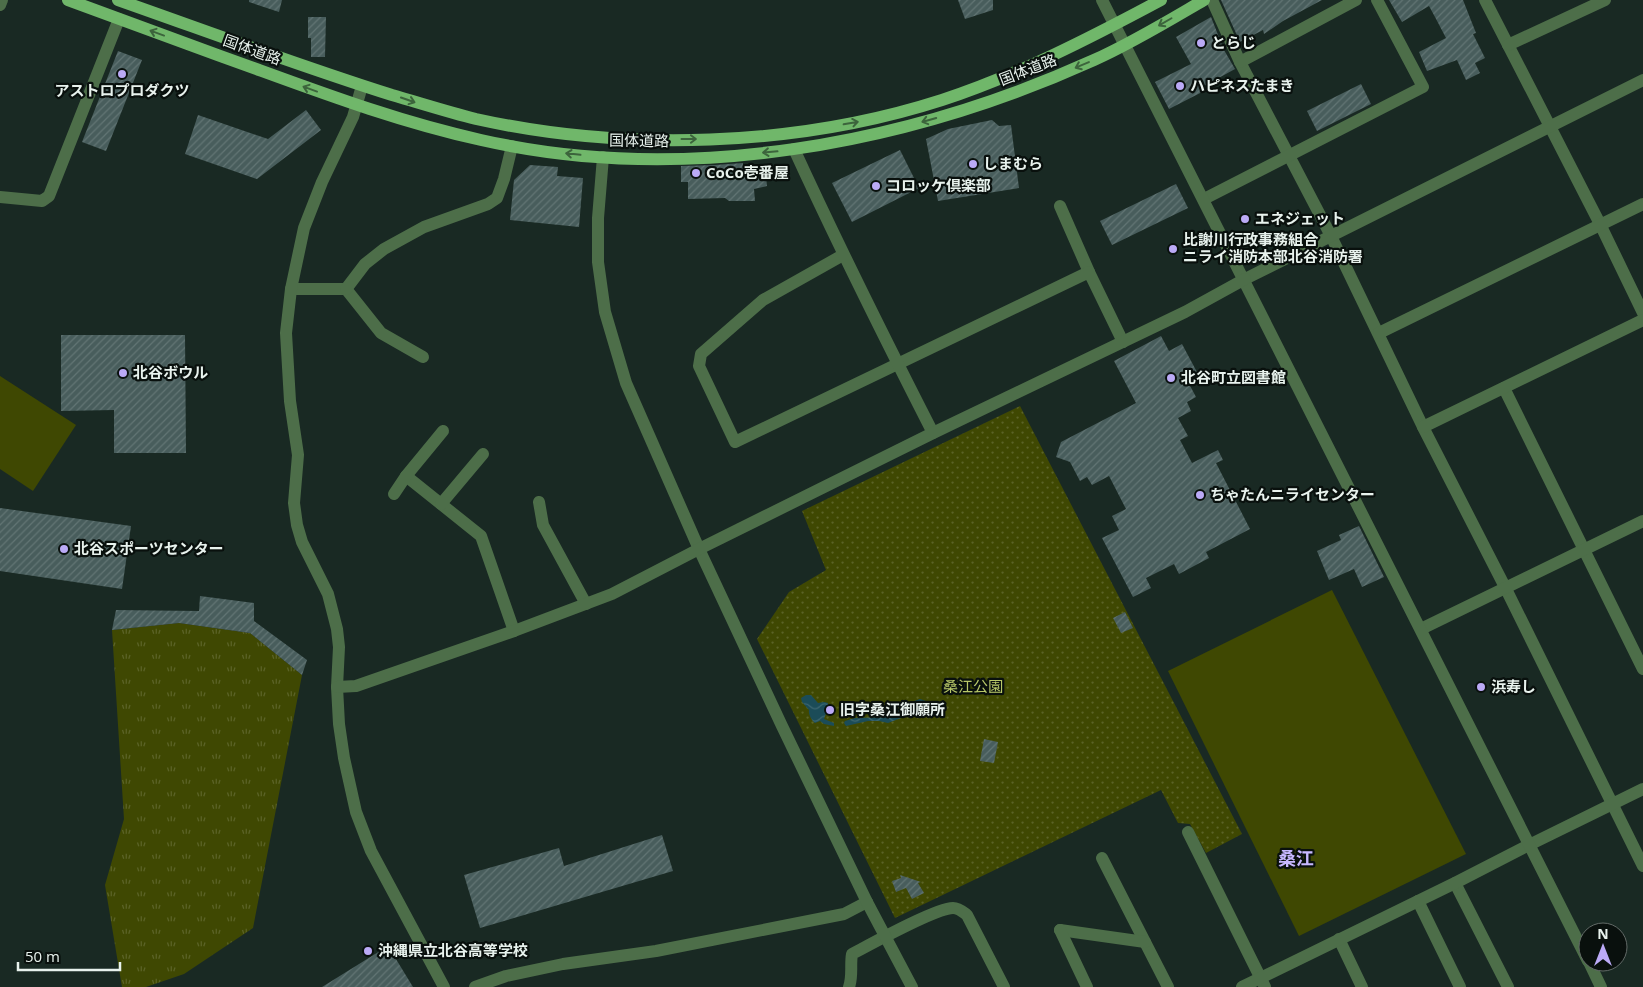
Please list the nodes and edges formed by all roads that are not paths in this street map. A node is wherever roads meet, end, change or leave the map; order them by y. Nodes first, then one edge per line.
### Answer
1 (2, 0) edge
2 (68, 0) edge
3 (118, 0) edge
4 (1102, 0) edge
5 (1160, 0) edge
6 (1204, 0) edge
7 (1212, 0) edge
8 (1356, 0) edge
9 (1377, 0) edge
10 (1485, 0) edge
11 (1605, 0) edge
12 (0, 5) edge
13 (119, 19) junction
14 (1115, 25) junction
15 (1126, 45) junction
16 (1508, 45) junction
17 (1240, 62) junction
18 (1643, 80) edge
19 (362, 86) junction
20 (356, 106) junction
21 (1551, 128) junction
22 (512, 146) junction
23 (794, 149) junction
24 (1288, 155) junction
25 (604, 157) junction
26 (0, 197) edge
27 (1204, 199) junction
28 (1643, 204) edge
29 (1060, 206) dead end
30 (1600, 224) junction
31 (1331, 236) junction
32 (843, 255) junction
33 (1089, 272) junction
34 (1244, 280) junction
35 (291, 289) junction
36 (346, 289) junction
37 (1643, 313) edge
38 (1643, 320) edge
39 (1379, 333) junction
40 (1123, 342) junction
41 (423, 357) dead end
42 (896, 363) junction
43 (1504, 388) junction
44 (1423, 427) junction
45 (443, 431) dead end
46 (933, 433) junction
47 (483, 454) dead end
48 (406, 476) junction
49 (394, 494) dead end
50 (539, 502) dead end
51 (442, 504) junction
52 (1643, 521) edge
53 (699, 549) junction
54 (1584, 551) junction
55 (1506, 588) junction
56 (586, 604) junction
57 (1421, 629) junction
58 (514, 631) junction
59 (1643, 669) edge
60 (337, 687) junction
61 (1643, 789) edge
62 (1613, 804) junction
63 (1188, 832) dead end
64 (1529, 845) junction
65 (1102, 858) dead end
66 (1643, 866) edge
67 (1455, 883) junction
68 (1418, 901) junction
69 (867, 902) junction
70 (886, 936) junction
71 (1339, 939) junction
72 (1578, 941) edge
73 (1145, 942) junction
74 (1594, 972) edge
75 (1263, 982) edge
76 (444, 987) edge
77 (475, 987) edge
78 (848, 987) edge
79 (912, 987) edge
80 (1004, 987) edge
81 (1087, 987) edge
82 (1168, 987) edge
83 (1242, 987) edge
84 (1362, 987) edge
85 (1460, 987) edge
86 (1508, 987) edge
87 (1601, 987) edge

1 - 12 street
2 - 13 main road, 国体道路
3 - 19 main road, 国体道路
4 - 14 street
5 - 14 main road, 国体道路
6 -> 15 main road, 国体道路
7 - 17 street
8 - 17 street
9 - 24 street
10 - 16 street
11 - 16 street
20 -> 13 main road, 国体道路
13 - 26 street
14 - 15 street
19 -> 14 main road, 国体道路
15 -> 23 main road, 国体道路
15 - 27 street
16 - 21 street
17 - 24 street
18 - 21 street
19 - 20 street
20 - 22 main road, 国体道路
20 - 35 street
21 - 30 street
21 - 31 street
25 -> 22 main road, 国体道路
22 - 36 street
23 -> 25 main road, 国体道路
23 - 32 street
24 - 27 street
24 - 31 street
25 - 53 street
27 - 34 street
28 - 30 street
29 - 33 street
30 - 37 street
30 - 39 street
31 - 34 street
31 - 39 street
32 - 42 street
32 - 42 street
33 - 40 street
33 - 42 street
34 - 40 street
34 - 57 street
35 - 36 street
35 - 60 street
36 - 41 street
38 - 43 street
39 - 44 street
40 - 46 street
42 - 46 street
43 - 44 street
43 - 54 street
44 - 55 street
45 - 48 street
46 - 53 street
47 - 51 street
48 - 49 street
48 - 51 street
50 - 56 street
51 - 58 street
52 - 54 street
53 - 56 street
53 - 69 street
54 - 55 street
54 - 59 street
55 - 57 street
55 - 62 street
56 - 58 street
57 - 64 street
58 - 60 street
60 - 76 street
61 - 62 street
62 - 64 street
62 - 66 street
63 - 75 street
64 - 67 street
64 - 72 street
65 - 73 street
67 - 68 street
67 - 86 street
68 - 71 street
68 - 85 street
69 - 70 street
69 - 77 street
70 - 78 street
70 - 79 street
70 - 80 street
71 - 75 street
71 - 84 street
73 - 81 street
73 - 82 street
74 - 87 street
75 - 83 street

